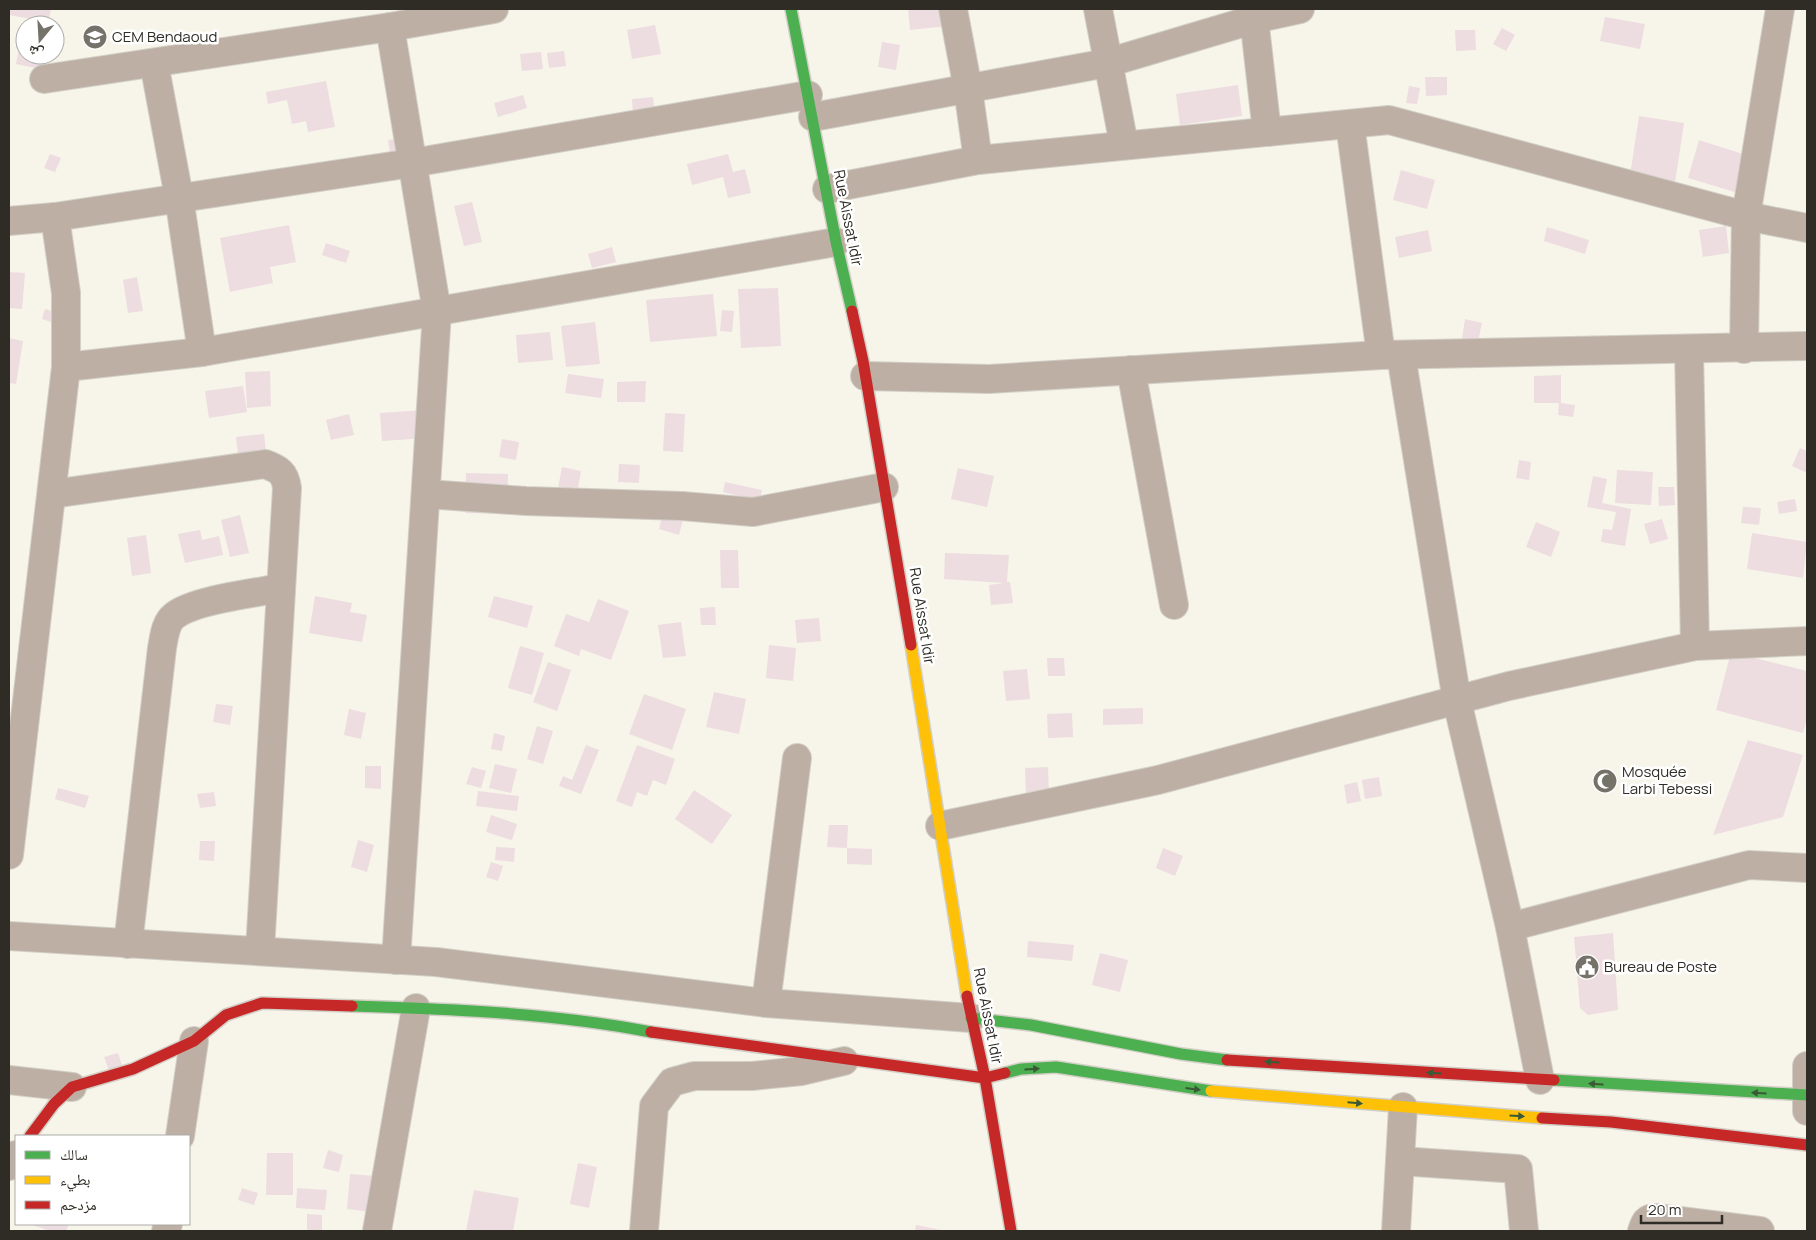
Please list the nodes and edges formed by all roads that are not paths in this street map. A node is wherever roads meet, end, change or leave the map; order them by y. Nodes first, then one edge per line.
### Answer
1 (494, 9) edge
2 (791, 9) edge
3 (953, 9) edge
4 (1098, 9) edge
5 (1300, 9) edge
6 (1780, 9) edge
7 (1254, 14) edge
8 (390, 27) junction
9 (154, 62) junction
10 (1107, 64) junction
11 (44, 79) dead end
12 (968, 89) junction
13 (811, 106) junction
14 (1350, 124) junction
15 (1267, 132) junction
16 (1124, 145) junction
17 (978, 160) junction
18 (412, 163) junction
19 (827, 189) junction
20 (179, 197) junction
21 (1746, 216) junction
22 (55, 217) junction
23 (9, 221) edge
24 (1807, 228) edge
25 (836, 242) junction
26 (437, 312) junction
27 (1807, 346) edge
28 (1744, 348) junction
29 (1689, 350) junction
30 (202, 352) junction
31 (1391, 355) junction
32 (66, 367) junction
33 (1131, 370) junction
34 (865, 376) junction
35 (884, 487) junction
36 (52, 494) junction
37 (426, 494) junction
38 (281, 588) junction
39 (1174, 605) dead end
40 (1807, 641) edge
41 (1695, 646) junction
42 (1457, 701) junction
43 (797, 758) dead end
44 (940, 826) junction
45 (9, 855) edge
46 (1807, 868) edge
47 (1510, 927) junction
48 (9, 936) edge
49 (128, 944) junction
50 (260, 950) junction
51 (396, 960) junction
52 (766, 1003) junction
53 (416, 1008) junction
54 (971, 1018) junction
55 (194, 1041) junction
56 (844, 1061) junction
57 (1807, 1066) edge
58 (985, 1078) junction
59 (9, 1080) edge
60 (1540, 1080) junction
61 (72, 1087) junction
62 (1807, 1101) edge
63 (1403, 1107) junction
64 (31, 1135) edge
65 (180, 1135) edge
66 (1807, 1145) edge
67 (1400, 1161) junction
68 (377, 1231) edge
69 (644, 1231) edge
70 (1011, 1231) edge
71 (1396, 1231) edge
72 (1524, 1231) edge
73 (1642, 1231) edge
74 (1760, 1231) edge

1 - 8 street
2 - 13 street, Rue Aissat Idir
3 - 12 street
4 - 10 street
5 - 7 street
6 - 21 street
7 - 10 street
7 - 15 street
8 - 9 street
8 - 18 street
9 - 11 street
9 - 20 street
10 - 12 street
10 - 16 street
12 - 13 street
12 - 17 street
13 - 18 street
13 - 19 street, Rue Aissat Idir
14 - 15 street
14 - 21 street
14 - 31 street
15 - 16 street
16 - 17 street
17 - 19 street
18 - 20 street
18 - 26 street
19 - 25 street, Rue Aissat Idir
20 - 22 street
20 - 30 street
21 - 24 street
21 - 28 street
22 - 23 street
22 - 32 street
25 - 26 street
25 - 34 street, Rue Aissat Idir
26 - 30 street
26 - 37 street
27 - 28 street
28 - 29 street
29 - 31 street
29 - 41 street
30 - 32 street
31 - 33 street
31 - 42 street
32 - 36 street
33 - 34 street
33 - 39 street
34 - 35 street, Rue Aissat Idir
35 - 37 street
35 - 44 street, Rue Aissat Idir
36 - 38 street
36 - 45 street
37 - 51 street
38 - 49 street
38 - 50 street
40 - 41 street
41 - 42 street
42 - 44 street
42 - 47 street
43 - 52 street
44 - 54 street, Rue Aissat Idir
46 - 47 street
47 - 60 street
48 - 49 street
49 - 50 street
50 - 51 street
51 - 52 street
52 - 54 street
53 - 55 street
53 - 56 street
53 - 68 street
54 - 58 street, Rue Aissat Idir
60 -> 54 street
55 - 61 street
55 - 65 street
56 - 58 street
56 - 69 street
57 - 62 street
58 -> 63 street
58 - 70 street, Rue Aissat Idir
59 - 61 street
62 -> 60 street
61 - 64 street
63 -> 66 street
63 - 67 street
67 - 71 street
67 - 72 street
73 - 74 street

